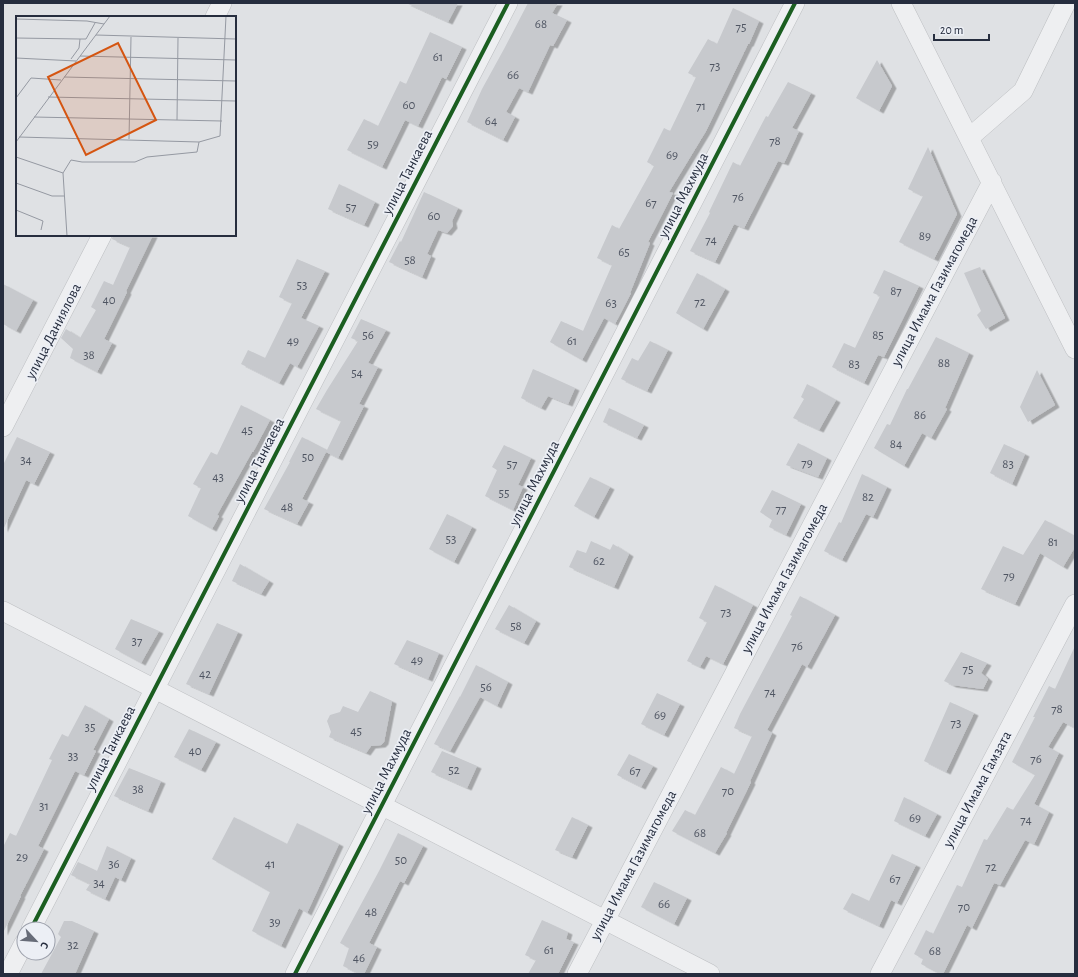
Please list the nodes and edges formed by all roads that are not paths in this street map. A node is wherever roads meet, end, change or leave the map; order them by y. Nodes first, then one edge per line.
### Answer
1 (222, 3) edge
2 (508, 3) edge
3 (795, 3) edge
4 (901, 3) edge
5 (1066, 3) edge
6 (216, 16) edge
7 (970, 138) junction
8 (992, 182) junction
9 (101, 236) edge
10 (1075, 349) edge
11 (3, 427) edge
12 (1075, 604) edge
13 (3, 611) edge
14 (154, 689) junction
15 (382, 806) junction
16 (605, 920) junction
17 (35, 921) edge
18 (16, 958) edge
19 (8, 974) edge
20 (295, 974) edge
21 (576, 974) edge
22 (710, 974) edge
23 (880, 974) edge

1 - 6 street
2 - 14 street, улица Танкаева
3 - 15 street, улица Махмуда
4 - 7 street
5 - 7 street
7 - 8 street
8 - 10 street
8 - 16 street, улица Имама Газимагомеда
9 - 11 street, улица Даниялова
12 - 23 street, улица Имама Гамзата
13 - 14 street
14 - 15 street
14 - 17 street, улица Танкаева
15 - 16 street
15 - 20 street, улица Махмуда
16 - 21 street, улица Имама Газимагомеда
16 - 22 street
18 - 19 street

